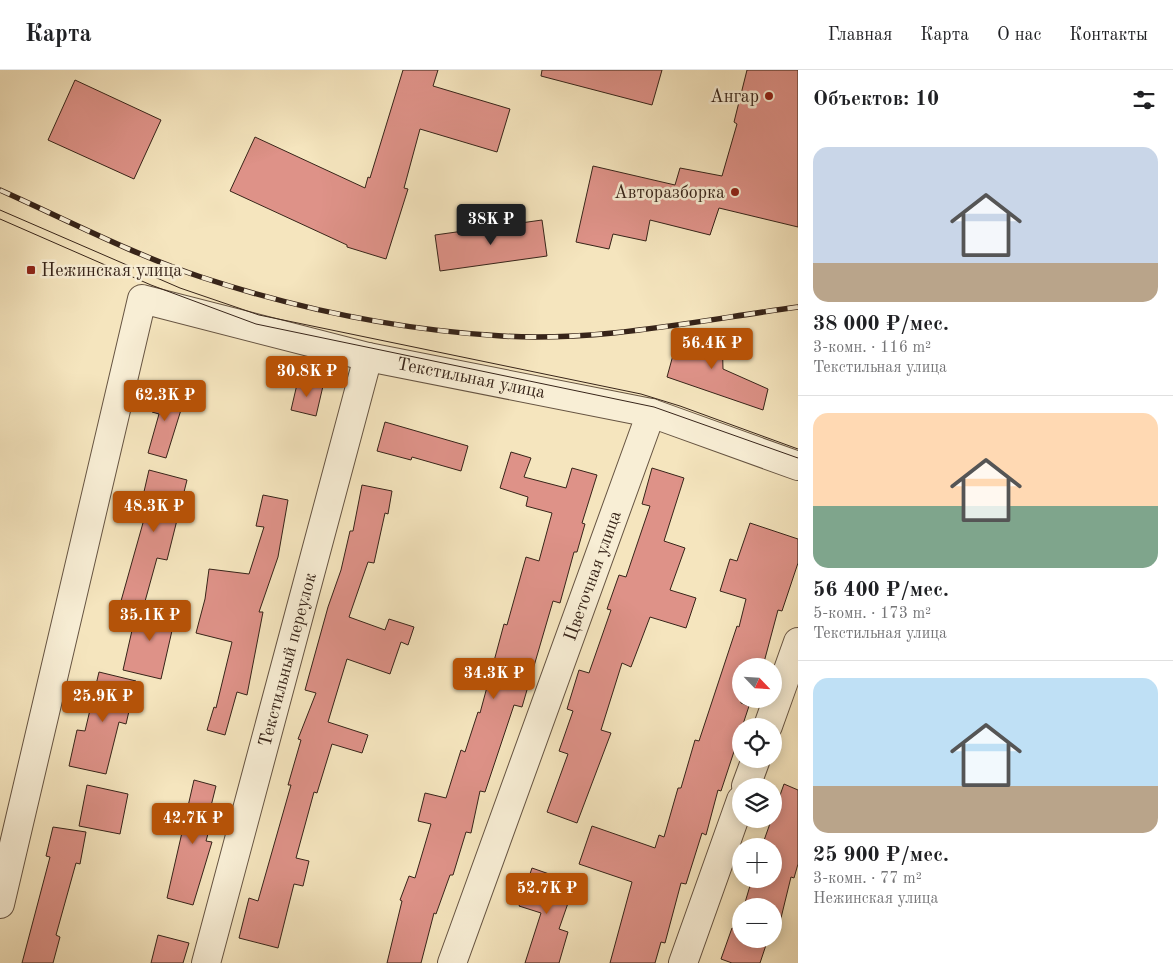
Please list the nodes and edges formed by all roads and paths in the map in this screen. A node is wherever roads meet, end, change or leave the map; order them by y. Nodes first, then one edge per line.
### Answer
1 (368, 357) junction
2 (651, 413) junction
3 (798, 466) edge
4 (798, 642) edge
5 (771, 718) edge
6 (12, 801) edge
7 (732, 825) edge
8 (0, 904) edge
9 (206, 963) edge
10 (452, 963) edge
11 (682, 963) edge

1 - 2 street, Текстильная улица
1 - 6 street, Текстильная улица
1 - 9 street, Текстильный переулок
2 - 3 street, Текстильная улица
2 - 10 street, Цветочная улица
4 - 5 street
6 - 8 street
7 - 11 street

